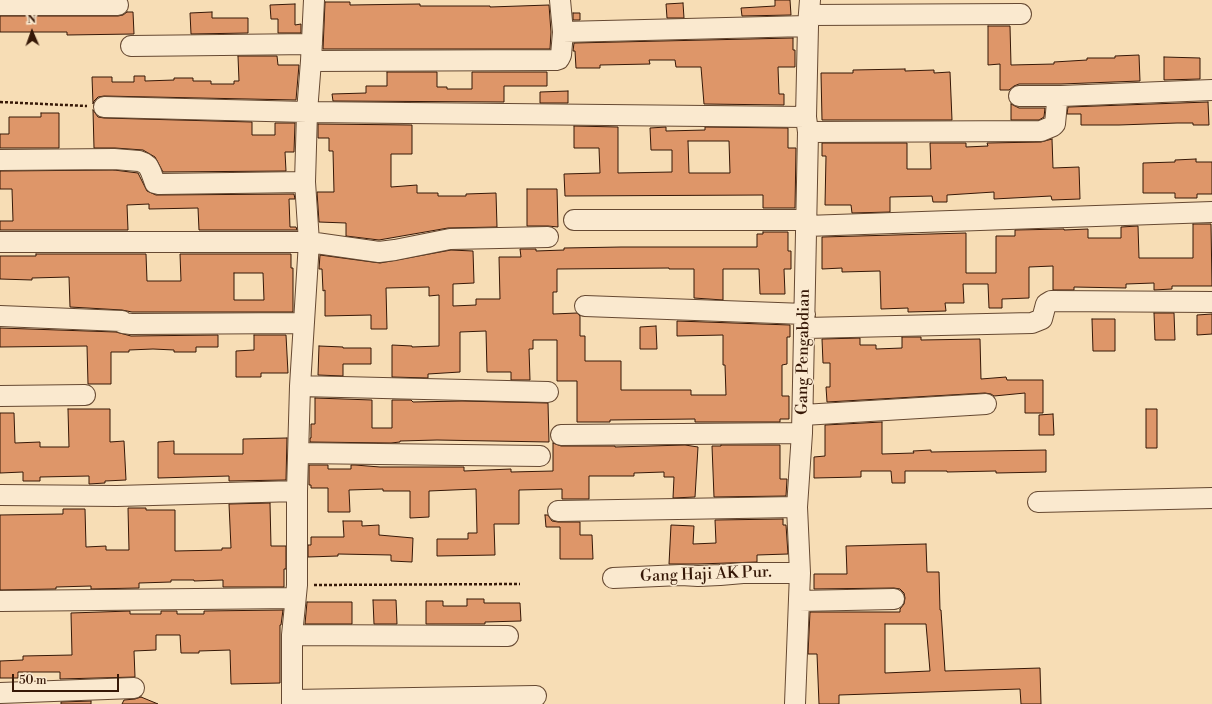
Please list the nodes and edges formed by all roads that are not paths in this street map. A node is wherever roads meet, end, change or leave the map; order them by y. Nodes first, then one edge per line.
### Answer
1 (314, 0) edge
2 (560, 0) edge
3 (0, 5) edge
4 (118, 5) dead end
5 (809, 13) edge
6 (1021, 14) dead end
7 (563, 32) junction
8 (131, 46) dead end
9 (312, 53) junction
10 (1212, 90) edge
11 (1019, 96) dead end
12 (1062, 96) junction
13 (104, 106) road end
14 (307, 112) junction
15 (807, 124) junction
16 (0, 160) edge
17 (305, 182) junction
18 (1212, 212) edge
19 (574, 220) dead end
20 (806, 223) junction
21 (548, 237) dead end
22 (0, 242) edge
23 (309, 242) junction
24 (1212, 302) edge
25 (585, 306) dead end
26 (0, 316) edge
27 (805, 321) junction
28 (304, 323) junction
29 (300, 386) junction
30 (548, 392) dead end
31 (85, 395) dead end
32 (0, 396) edge
33 (986, 404) dead end
34 (802, 424) junction
35 (561, 435) dead end
36 (299, 453) junction
37 (540, 456) dead end
38 (298, 491) junction
39 (0, 495) edge
40 (1212, 498) edge
41 (1038, 502) dead end
42 (797, 507) junction
43 (558, 511) dead end
44 (800, 573) junction
45 (613, 578) dead end
46 (296, 591) junction
47 (894, 599) dead end
48 (0, 601) edge
49 (799, 601) junction
50 (292, 636) junction
51 (508, 636) dead end
52 (134, 688) dead end
53 (0, 693) edge
54 (536, 696) dead end
55 (292, 702) edge
56 (795, 704) edge

1 - 9 street
2 - 7 street
3 - 4 street
5 - 6 street
5 - 7 street
5 - 15 street, Gang Pengabdian
7 - 9 street
8 - 9 street
9 - 14 street
10 - 12 street
11 - 12 street
12 - 15 street
13 - 14 street
14 - 15 street
14 - 17 street
15 - 20 street, Gang Pengabdian
16 - 17 street
17 - 23 street
18 - 20 street
19 - 20 street
20 - 27 street, Gang Pengabdian
21 - 23 street
22 - 23 street
23 - 28 street
24 - 27 street
25 - 27 street
26 - 28 street
27 - 34 street, Gang Pengabdian
28 - 29 street
29 - 30 street
29 - 36 street
31 - 32 street
33 - 34 street
34 - 35 street
34 - 42 street, Gang Pengabdian
36 - 37 street
36 - 38 street
38 - 39 street
38 - 46 street
40 - 41 street
42 - 43 street
42 - 44 street, Gang Pengabdian
44 - 45 street, Gang Haji AK Pur.
44 - 49 street, Gang Pengabdian
46 - 48 street
46 - 50 street
47 - 49 street
49 - 56 street, Gang Pengabdian
50 - 51 street
50 - 55 street
52 - 53 street
54 - 55 street

